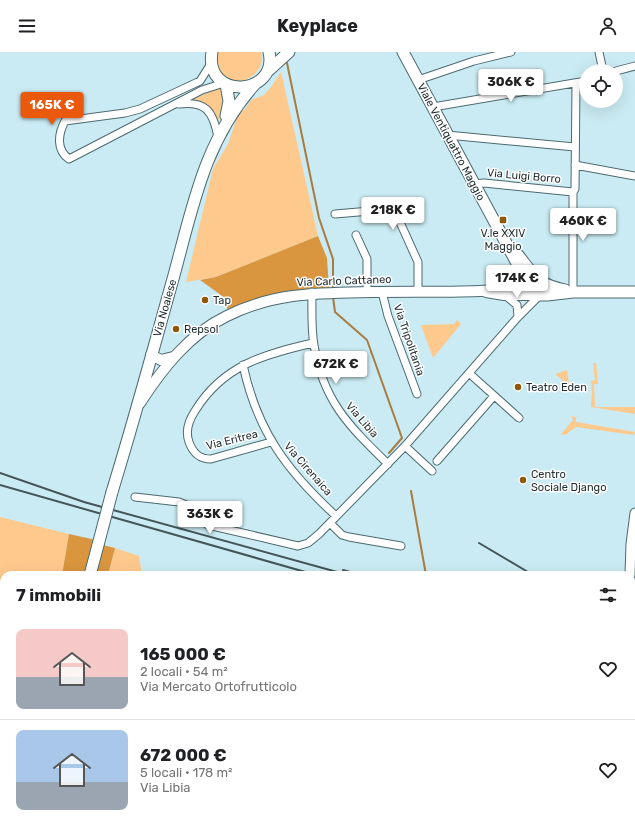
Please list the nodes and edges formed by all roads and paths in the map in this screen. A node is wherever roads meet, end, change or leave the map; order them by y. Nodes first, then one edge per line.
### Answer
1 (269, 52) edge
2 (290, 52) edge
3 (403, 52) edge
4 (510, 52) edge
5 (599, 52) edge
6 (212, 55) edge
7 (602, 64) edge
8 (635, 66) edge
9 (623, 69) edge
10 (266, 72) junction
11 (418, 80) junction
12 (579, 82) edge
13 (225, 83) junction
14 (576, 83) junction
15 (255, 84) junction
16 (175, 104) junction
17 (433, 107) junction
18 (224, 126) junction
19 (447, 135) junction
20 (218, 137) junction
21 (575, 147) junction
22 (575, 165) junction
23 (635, 176) edge
24 (473, 184) junction
25 (573, 192) junction
26 (335, 214) dead end
27 (501, 232) junction
28 (356, 235) dead end
29 (518, 266) junction
30 (542, 290) junction
31 (505, 291) junction
32 (529, 291) junction
33 (317, 292) junction
34 (367, 292) junction
35 (382, 292) junction
36 (418, 292) junction
37 (573, 292) junction
38 (635, 292) edge
39 (519, 316) junction
40 (313, 343) junction
41 (151, 355) junction
42 (173, 357) junction
43 (243, 365) junction
44 (470, 374) junction
45 (417, 394) dead end
46 (494, 396) junction
47 (137, 407) junction
48 (519, 418) dead end
49 (271, 442) junction
50 (405, 446) junction
51 (436, 461) dead end
52 (388, 464) junction
53 (432, 471) dead end
54 (134, 497) dead end
55 (635, 514) edge
56 (336, 516) junction
57 (330, 523) junction
58 (401, 546) dead end
59 (91, 571) edge
60 (630, 571) edge

1 - 10 main road
2 - 10 main road, Via Noalese
3 - 11 main road, Viale Ventiquattro Maggio
4 - 11 street
5 - 7 street
6 - 13 main road, Via Noalese
6 - 16 street
8 - 9 street
10 - 15 main road, Via Noalese
11 - 17 main road, Viale Ventiquattro Maggio
12 - 14 street
13 - 15 main road
13 - 16 street
13 - 18 main road, Via Noalese
14 - 17 street
14 - 21 street
15 - 18 main road, Via Noalese
16 - 20 street
17 - 19 main road, Viale Ventiquattro Maggio
18 - 20 main road, Via Noalese
19 - 21 street
19 - 24 main road, Viale Ventiquattro Maggio
20 - 41 main road, Via Noalese
21 - 22 street
22 - 23 street
22 - 25 street
24 - 25 street, Via Luigi Borro
24 - 27 main road, Viale Ventiquattro Maggio
25 - 37 street
26 - 36 street
27 - 29 main road, Viale Ventiquattro Maggio
27 - 30 main road, Viale Ventiquattro Maggio
28 - 34 street
29 - 31 main road
29 - 32 main road, Viale Ventiquattro Maggio
30 - 32 main road, Viale Ventiquattro Maggio
30 - 37 main road, Viale Ventiquattro Maggio
30 - 39 street
31 - 32 main road, Via Carlo Cattaneo
31 - 36 main road, Via Carlo Cattaneo
31 - 39 street
32 - 39 street
33 - 34 main road, Via Carlo Cattaneo
33 - 40 street, Via Libia
33 - 42 main road, Via Carlo Cattaneo
34 - 35 main road, Via Carlo Cattaneo
35 - 36 main road, Via Carlo Cattaneo
35 - 45 street, Via Tripolitania
37 - 38 main road, Viale Ventiquattro Maggio
39 - 44 street
40 - 43 street, Via Eritrea
40 - 52 street, Via Libia
41 - 42 main road
41 - 47 main road, Via Noalese
42 - 47 main road, Via Carlo Cattaneo
43 - 49 street, Via Cirenaica
43 - 49 street, Via Eritrea
44 - 46 street
44 - 50 street
46 - 48 street
46 - 51 street
47 - 59 main road, Via Noalese, bridge
49 - 56 street, Via Cirenaica
50 - 52 street
50 - 53 street
52 - 56 street
54 - 57 street
55 - 60 street
56 - 57 street
57 - 58 street

